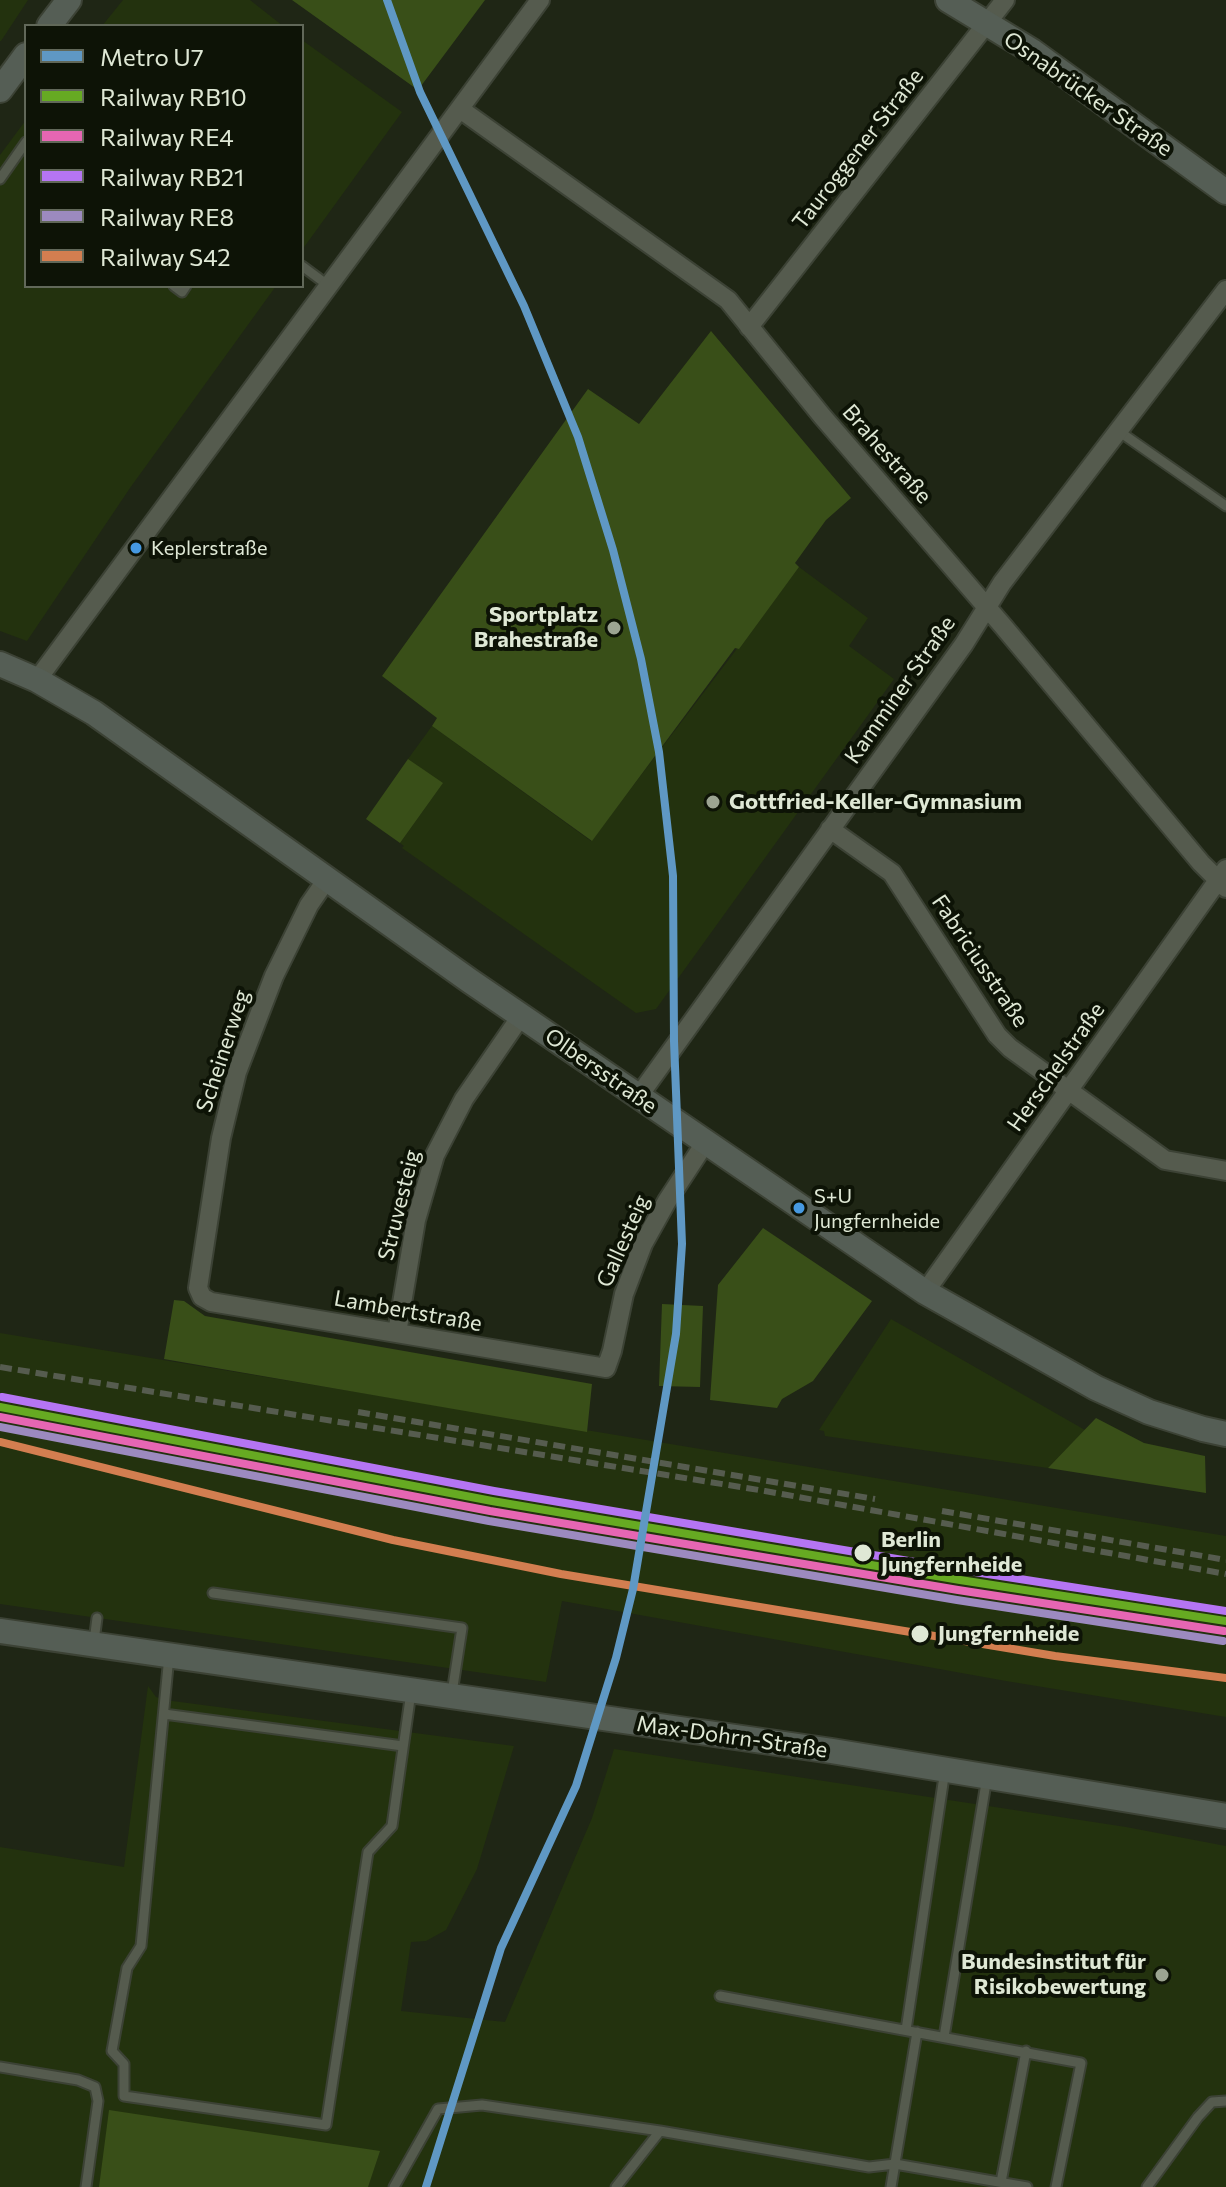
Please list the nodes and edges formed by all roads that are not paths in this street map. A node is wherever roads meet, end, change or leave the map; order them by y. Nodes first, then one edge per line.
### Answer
1 (69, 0) edge
2 (540, 0) edge
3 (948, 0) edge
4 (1005, 0) edge
5 (51, 24) edge
6 (987, 24) junction
7 (24, 58) edge
8 (0, 90) edge
9 (460, 109) junction
10 (24, 145) edge
11 (0, 179) edge
12 (1226, 192) edge
13 (304, 267) edge
14 (329, 286) junction
15 (1226, 290) edge
16 (749, 327) junction
17 (1117, 430) junction
18 (1226, 506) edge
19 (986, 608) junction
20 (0, 664) edge
21 (37, 680) junction
22 (830, 829) junction
23 (327, 879) junction
24 (1223, 880) edge
25 (521, 1016) junction
26 (1068, 1091) junction
27 (638, 1097) junction
28 (705, 1143) junction
29 (1226, 1171) edge
30 (925, 1292) junction
31 (202, 1297) joint
32 (397, 1333) junction
33 (606, 1368) joint
34 (1226, 1434) edge
35 (213, 1593) dead end
36 (97, 1618) dead end
37 (0, 1631) edge
38 (93, 1645) junction
39 (169, 1656) junction
40 (411, 1691) junction
41 (452, 1697) junction
42 (164, 1714) junction
43 (403, 1746) junction
44 (945, 1770) junction
45 (987, 1777) junction
46 (1226, 1816) edge
47 (720, 1996) dead end
48 (906, 2030) junction
49 (917, 2032) junction
50 (944, 2037) junction
51 (1026, 2051) junction
52 (0, 2067) edge
53 (1226, 2101) edge
54 (660, 2131) junction
55 (895, 2164) junction
56 (1001, 2182) junction
57 (86, 2187) edge
58 (394, 2187) edge
59 (616, 2187) edge
60 (891, 2187) edge
61 (1027, 2187) edge
62 (1056, 2187) edge
63 (1147, 2187) edge

1 - 5 street
2 - 9 street
3 - 6 street, Osnabrücker Straße
4 - 6 street, Tauroggener Straße
6 - 12 street, Osnabrücker Straße
6 - 16 street, Tauroggener Straße
7 - 8 street
9 - 14 street
9 - 16 street, Brahestraße
10 - 11 lane
13 - 14 lane
14 - 21 street
15 - 17 street, Kamminer Straße
16 - 19 street, Brahestraße
17 - 18 lane
17 - 19 street, Kamminer Straße
19 - 22 street, Kamminer Straße
19 - 24 street, Brahestraße
20 - 21 street, Olbersstraße
21 - 23 street, Olbersstraße
22 - 26 street, Fabriciusstraße
22 - 27 street, Kamminer Straße
23 - 25 street, Olbersstraße
23 - 31 street, Scheinerweg
24 - 26 street, Herschelstraße
25 - 27 street, Olbersstraße
25 - 32 street, Struvesteig
26 - 29 street, Fabriciusstraße
26 - 30 street, Herschelstraße
27 - 28 street, Olbersstraße
28 - 30 street, Olbersstraße
28 - 33 street, Gallesteig
30 - 34 street, Olbersstraße
31 - 32 street, Lambertstraße
32 - 33 street, Lambertstraße
35 - 41 lane
36 - 38 lane
37 - 38 street, Max-Dohrn-Straße
38 - 39 street, Max-Dohrn-Straße
39 - 40 street, Max-Dohrn-Straße
39 - 42 lane
40 - 41 street, Max-Dohrn-Straße
40 - 43 lane
41 - 44 street, Max-Dohrn-Straße
42 - 43 lane
42 - 43 lane
44 - 45 street, Max-Dohrn-Straße
44 - 48 lane
45 - 46 street, Max-Dohrn-Straße
45 - 50 lane
47 - 48 lane
48 - 49 lane
49 - 50 lane
49 - 55 lane
50 - 51 lane
51 - 56 lane
51 - 62 lane
52 - 57 lane
53 - 63 lane
54 - 55 lane
54 - 58 lane
54 - 59 lane
55 - 56 lane
55 - 60 lane
56 - 61 lane

